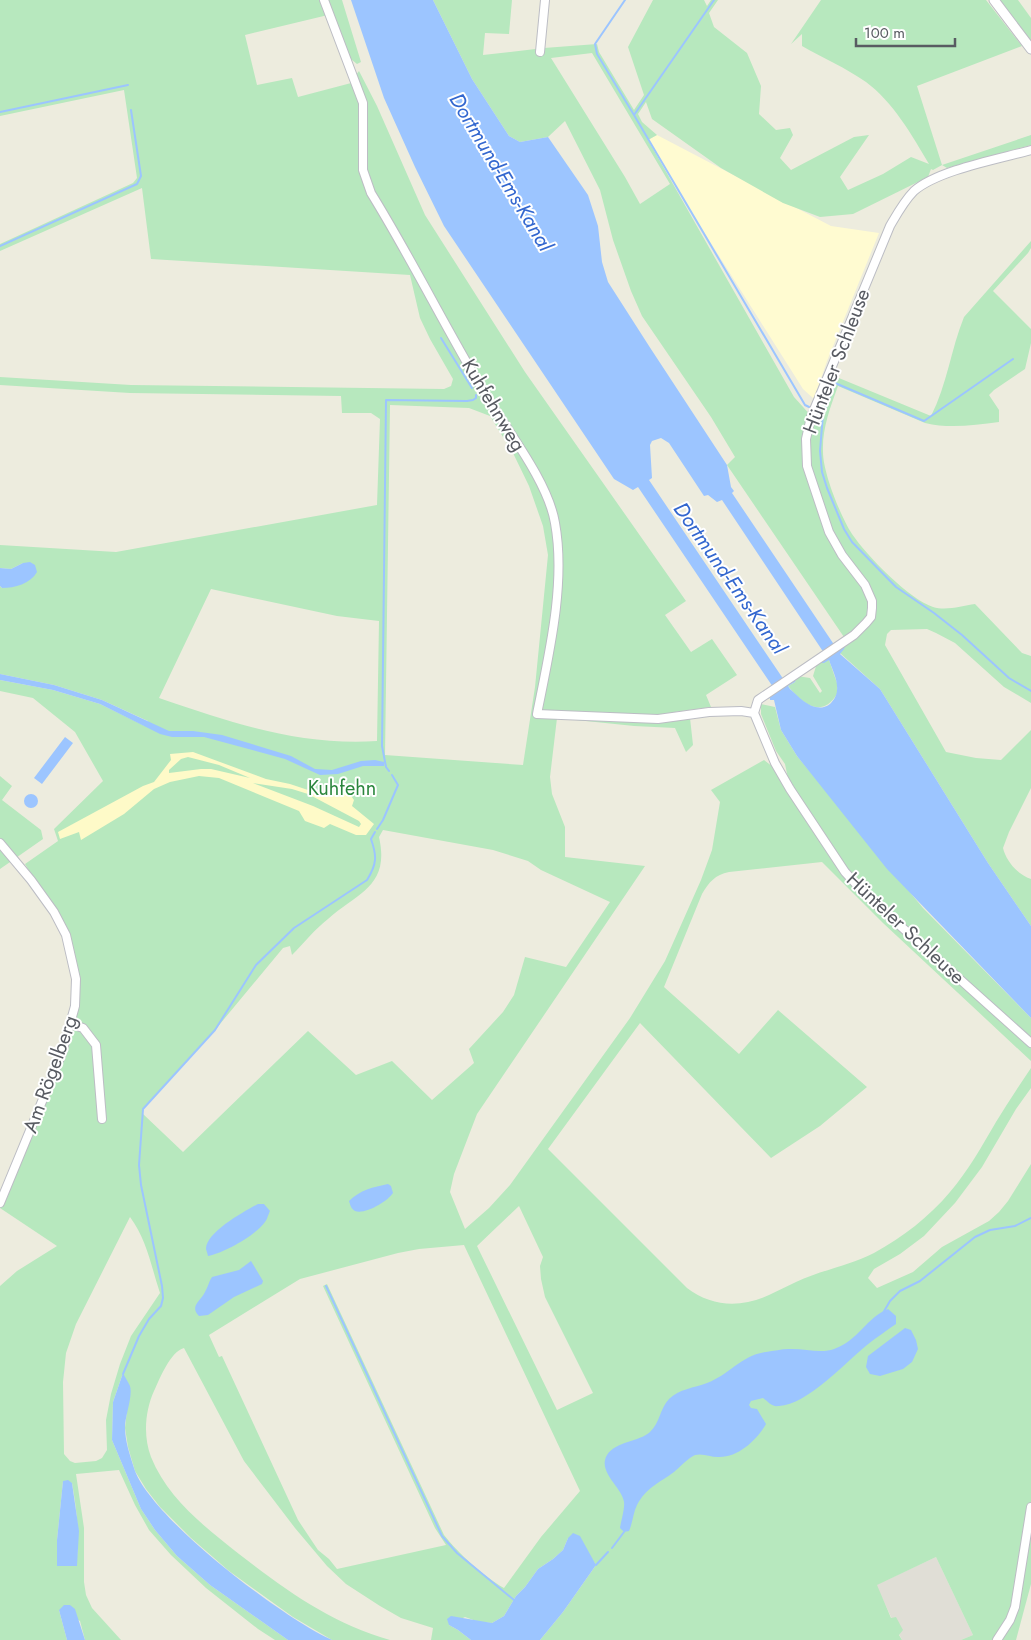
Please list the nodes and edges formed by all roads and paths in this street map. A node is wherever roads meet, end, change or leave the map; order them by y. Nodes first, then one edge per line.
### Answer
1 (324, 0) edge
2 (545, 0) edge
3 (994, 0) edge
4 (1031, 49) edge
5 (540, 52) dead end
6 (1031, 150) edge
7 (754, 713) junction
8 (0, 844) edge
9 (71, 1024) junction
10 (1031, 1042) edge
11 (102, 1119) dead end
12 (0, 1203) edge
13 (1031, 1507) edge
14 (997, 1640) edge

1 - 7 street, Kuhfehnweg
2 - 5 street
3 - 4 street
6 - 7 street, Hünteler Schleuse
7 - 10 street, Hünteler Schleuse
8 - 9 street, Am Rögelberg
9 - 11 street
9 - 12 street, Am Rögelberg
13 - 14 street

